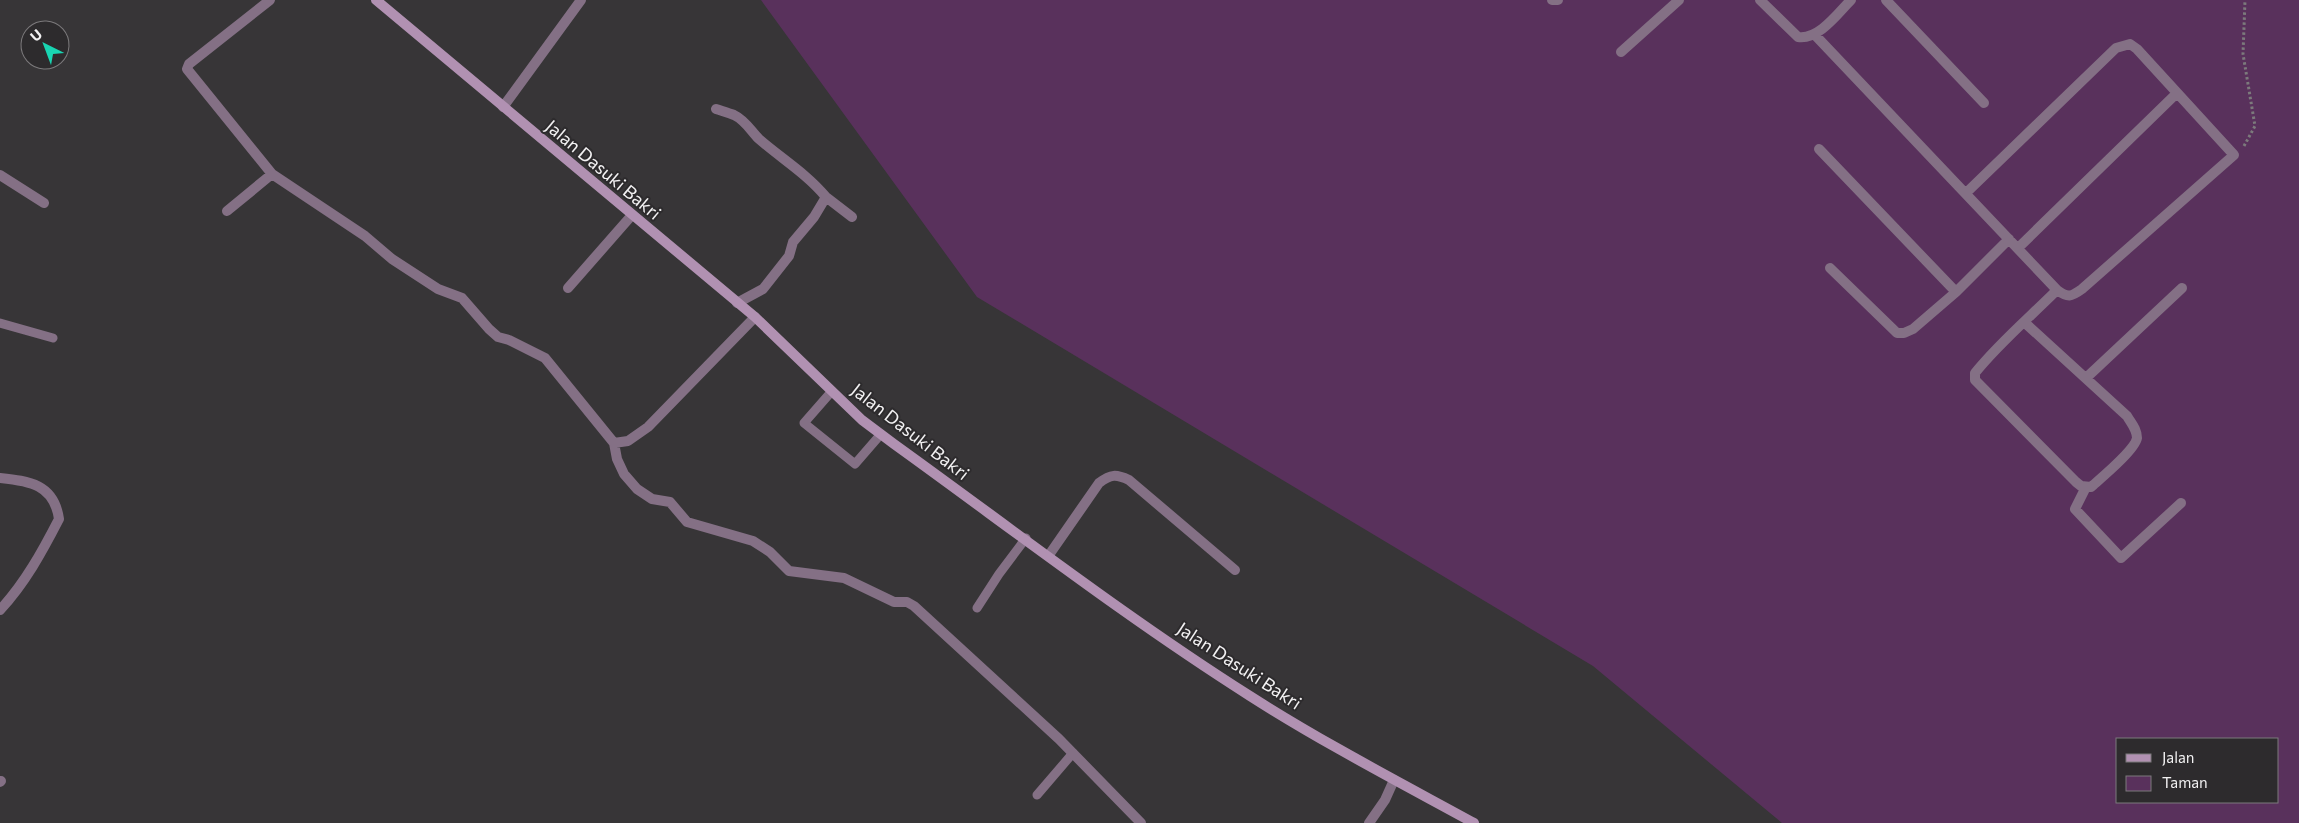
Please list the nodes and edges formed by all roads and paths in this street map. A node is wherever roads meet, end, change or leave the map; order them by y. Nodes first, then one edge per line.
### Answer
1 (270, 0) edge
2 (376, 0) edge
3 (581, 0) edge
4 (1552, 0) edge
5 (1558, 0) edge
6 (1679, 0) edge
7 (1760, 0) edge
8 (1851, 0) edge
9 (1886, 0) edge
10 (2245, 0) edge
11 (1814, 35) junction
12 (1622, 52) dead end
13 (2177, 93) junction
14 (1984, 103) dead end
15 (503, 107) junction
16 (716, 109) dead end
17 (1819, 149) dead end
18 (2234, 155) junction
19 (272, 174) junction
20 (0, 175) edge
21 (1966, 193) junction
22 (826, 197) junction
23 (44, 203) dead end
24 (227, 211) dead end
25 (632, 215) junction
26 (852, 217) dead end
27 (2009, 239) junction
28 (2018, 248) junction
29 (1830, 268) dead end
30 (568, 288) dead end
31 (2182, 288) dead end
32 (2057, 290) junction
33 (1956, 292) junction
34 (737, 303) junction
35 (754, 317) junction
36 (0, 322) edge
37 (2024, 322) junction
38 (53, 338) dead end
39 (2086, 378) junction
40 (832, 390) junction
41 (881, 434) junction
42 (614, 443) junction
43 (0, 478) edge
44 (2086, 488) junction
45 (2181, 503) dead end
46 (1026, 538) junction
47 (1049, 555) junction
48 (1235, 570) dead end
49 (977, 608) dead end
50 (0, 610) edge
51 (1073, 753) junction
52 (1394, 780) junction
53 (1037, 796) dead end
54 (1141, 823) edge
55 (1369, 823) edge
56 (1474, 823) edge

1 - 19 street
2 - 15 main road, Jalan Dasuki Bakri
3 - 15 street
4 - 5 street
6 - 12 street
7 - 11 street
8 - 11 street
9 - 14 street
10 - 18 path
11 - 21 street
13 - 18 street
13 - 21 street
13 - 28 street
15 - 25 main road, Jalan Dasuki Bakri
16 - 22 street
17 - 33 street
18 - 32 street
19 - 24 street
19 - 42 street
20 - 23 street
21 - 27 street
22 - 26 street
22 - 34 street
25 - 30 street
25 - 34 main road, Jalan Dasuki Bakri
27 - 28 street
27 - 33 street
28 - 32 street
29 - 33 street
31 - 39 street
32 - 37 street
34 - 35 main road, Jalan Dasuki Bakri
35 - 40 main road, Jalan Dasuki Bakri
35 - 42 street
36 - 38 lane
37 - 39 street
37 - 44 street
39 - 44 street
40 - 41 main road, Jalan Dasuki Bakri
40 - 41 lane
41 - 46 main road, Jalan Dasuki Bakri
42 - 51 street
43 - 50 street
44 - 45 street
46 - 47 main road, Jalan Dasuki Bakri
46 - 49 lane
47 - 48 street
47 - 52 main road, Jalan Dasuki Bakri
51 - 53 lane
51 - 54 street
52 - 55 street
52 - 56 main road, Jalan Dasuki Bakri

